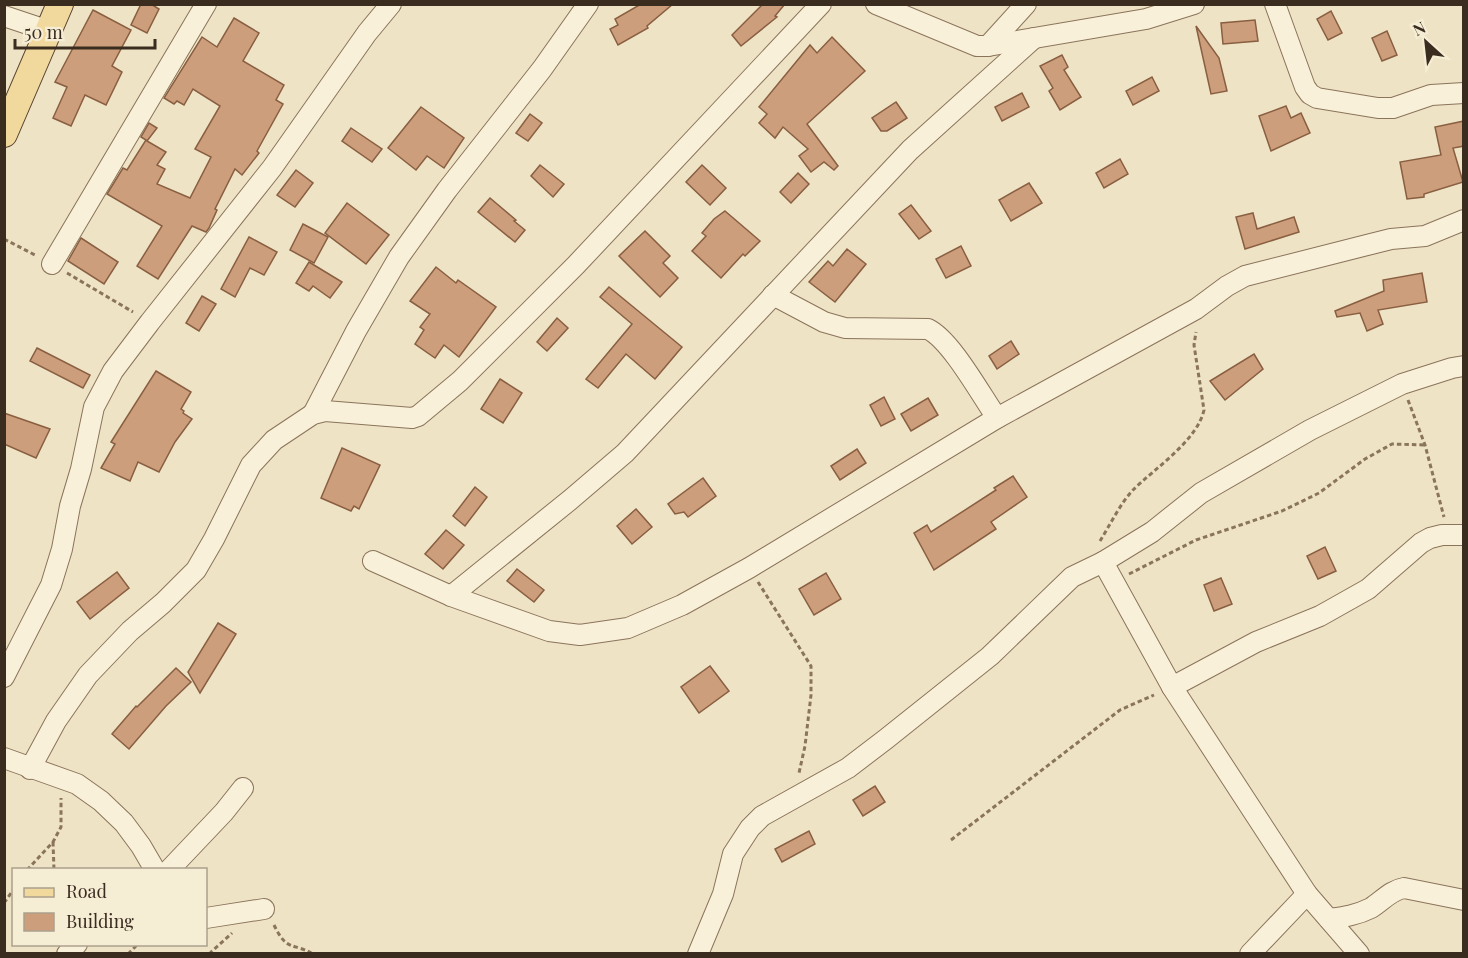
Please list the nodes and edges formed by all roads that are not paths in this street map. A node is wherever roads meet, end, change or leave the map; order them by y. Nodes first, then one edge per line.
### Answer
1 (60, 4) edge
2 (206, 4) edge
3 (391, 4) edge
4 (588, 4) edge
5 (821, 4) edge
6 (876, 4) edge
7 (1026, 4) edge
8 (1194, 4) edge
9 (1275, 4) edge
10 (4, 15) edge
11 (49, 31) junction
12 (1034, 38) junction
13 (988, 46) junction
14 (1464, 93) edge
15 (4, 134) edge
16 (1464, 220) edge
17 (52, 264) road end
18 (773, 295) junction
19 (1464, 366) edge
20 (313, 414) junction
21 (997, 418) junction
22 (1456, 535) edge
23 (373, 561) dead end
24 (1103, 562) junction
25 (451, 596) junction
26 (4, 677) edge
27 (1172, 687) junction
28 (4, 758) edge
29 (30, 769) junction
30 (243, 788) dead end
31 (155, 868) edge
32 (171, 868) edge
33 (1307, 894) junction
34 (1464, 900) edge
35 (264, 909) road end
36 (207, 918) edge
37 (1329, 919) junction
38 (698, 954) edge
39 (1250, 954) edge
40 (1359, 954) edge

1 - 11 main road
2 - 17 street
3 - 26 street
4 - 20 street
5 - 20 street
6 - 13 street
7 - 13 street
8 - 12 street
9 - 14 street
10 - 11 street
11 - 15 main road
12 - 13 street
12 - 18 street
16 - 21 street
18 - 21 street
18 - 25 street
19 - 24 street
20 - 29 street
21 - 25 street
22 - 27 street
23 - 25 street
24 - 27 street
24 - 38 street
27 - 33 street
28 - 29 street
29 - 31 street
30 - 32 street
33 - 37 street
33 - 39 street
34 - 37 street
35 - 36 street
37 - 40 street

